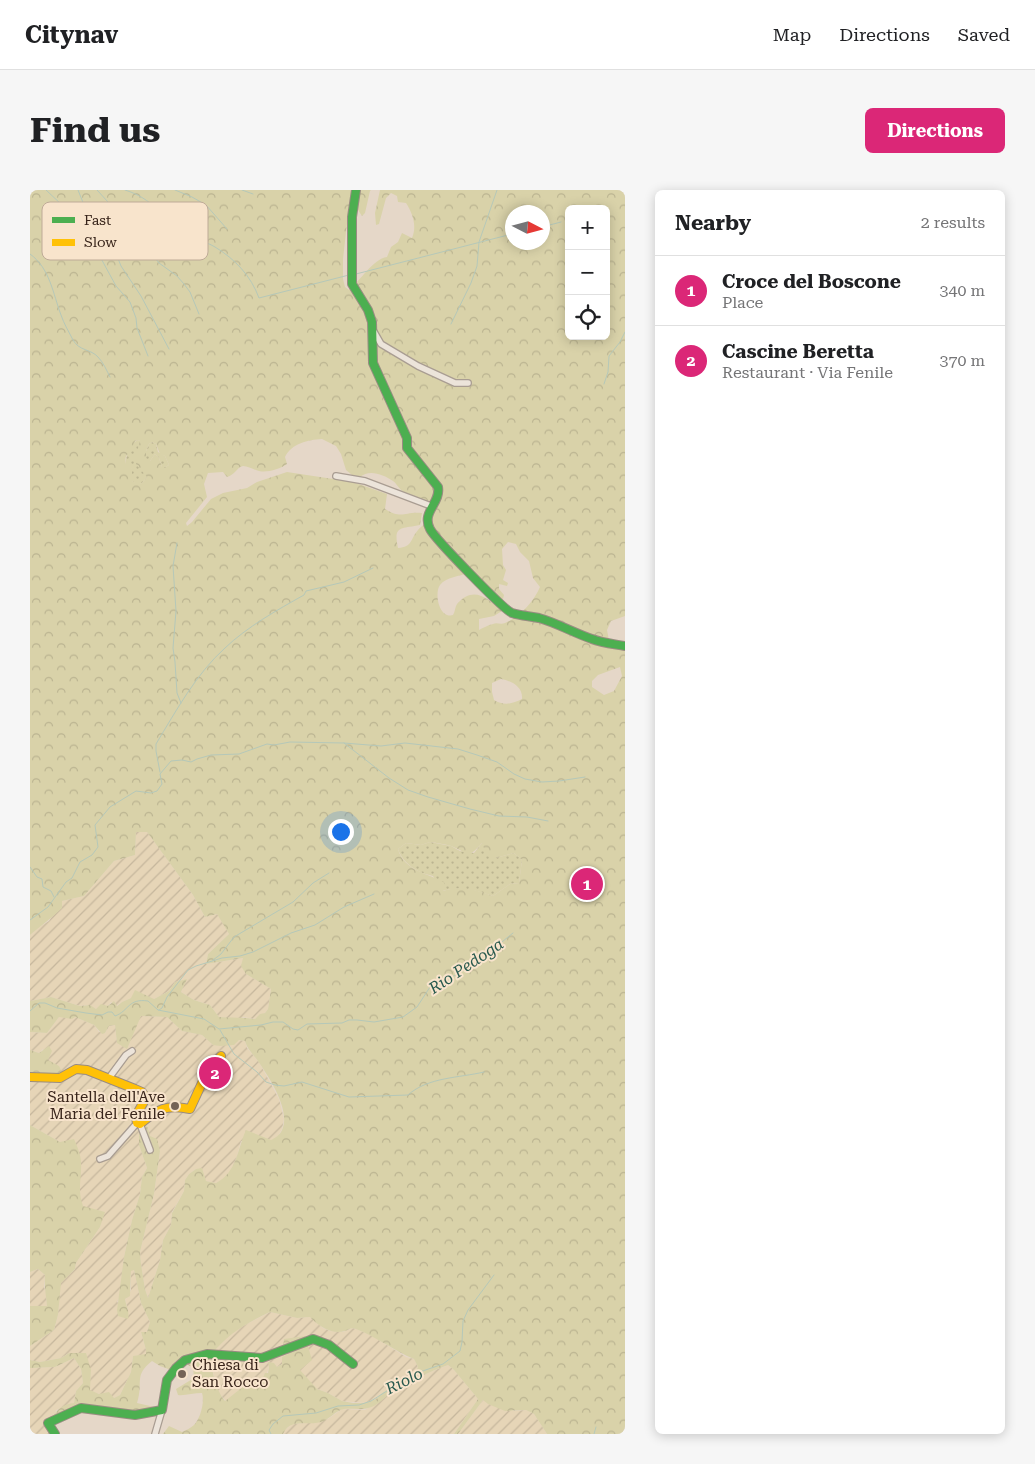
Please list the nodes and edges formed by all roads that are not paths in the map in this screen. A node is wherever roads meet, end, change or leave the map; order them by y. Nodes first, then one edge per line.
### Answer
1 (356, 190) edge
2 (373, 330) junction
3 (468, 383) dead end
4 (336, 476) dead end
5 (431, 506) junction
6 (625, 646) edge
7 (132, 1051) dead end
8 (221, 1056) dead end
9 (30, 1077) edge
10 (109, 1078) junction
11 (138, 1123) junction
12 (150, 1150) dead end
13 (100, 1159) dead end
14 (353, 1364) dead end
15 (162, 1410) junction
16 (55, 1434) edge
17 (155, 1434) edge

1 - 2 street
2 - 3 street
2 - 5 street
4 - 5 street
5 - 6 street
7 - 10 street
8 - 11 street
9 - 10 street
10 - 11 street
11 - 12 street
11 - 13 street
14 - 15 street
15 - 16 street
15 - 17 street

